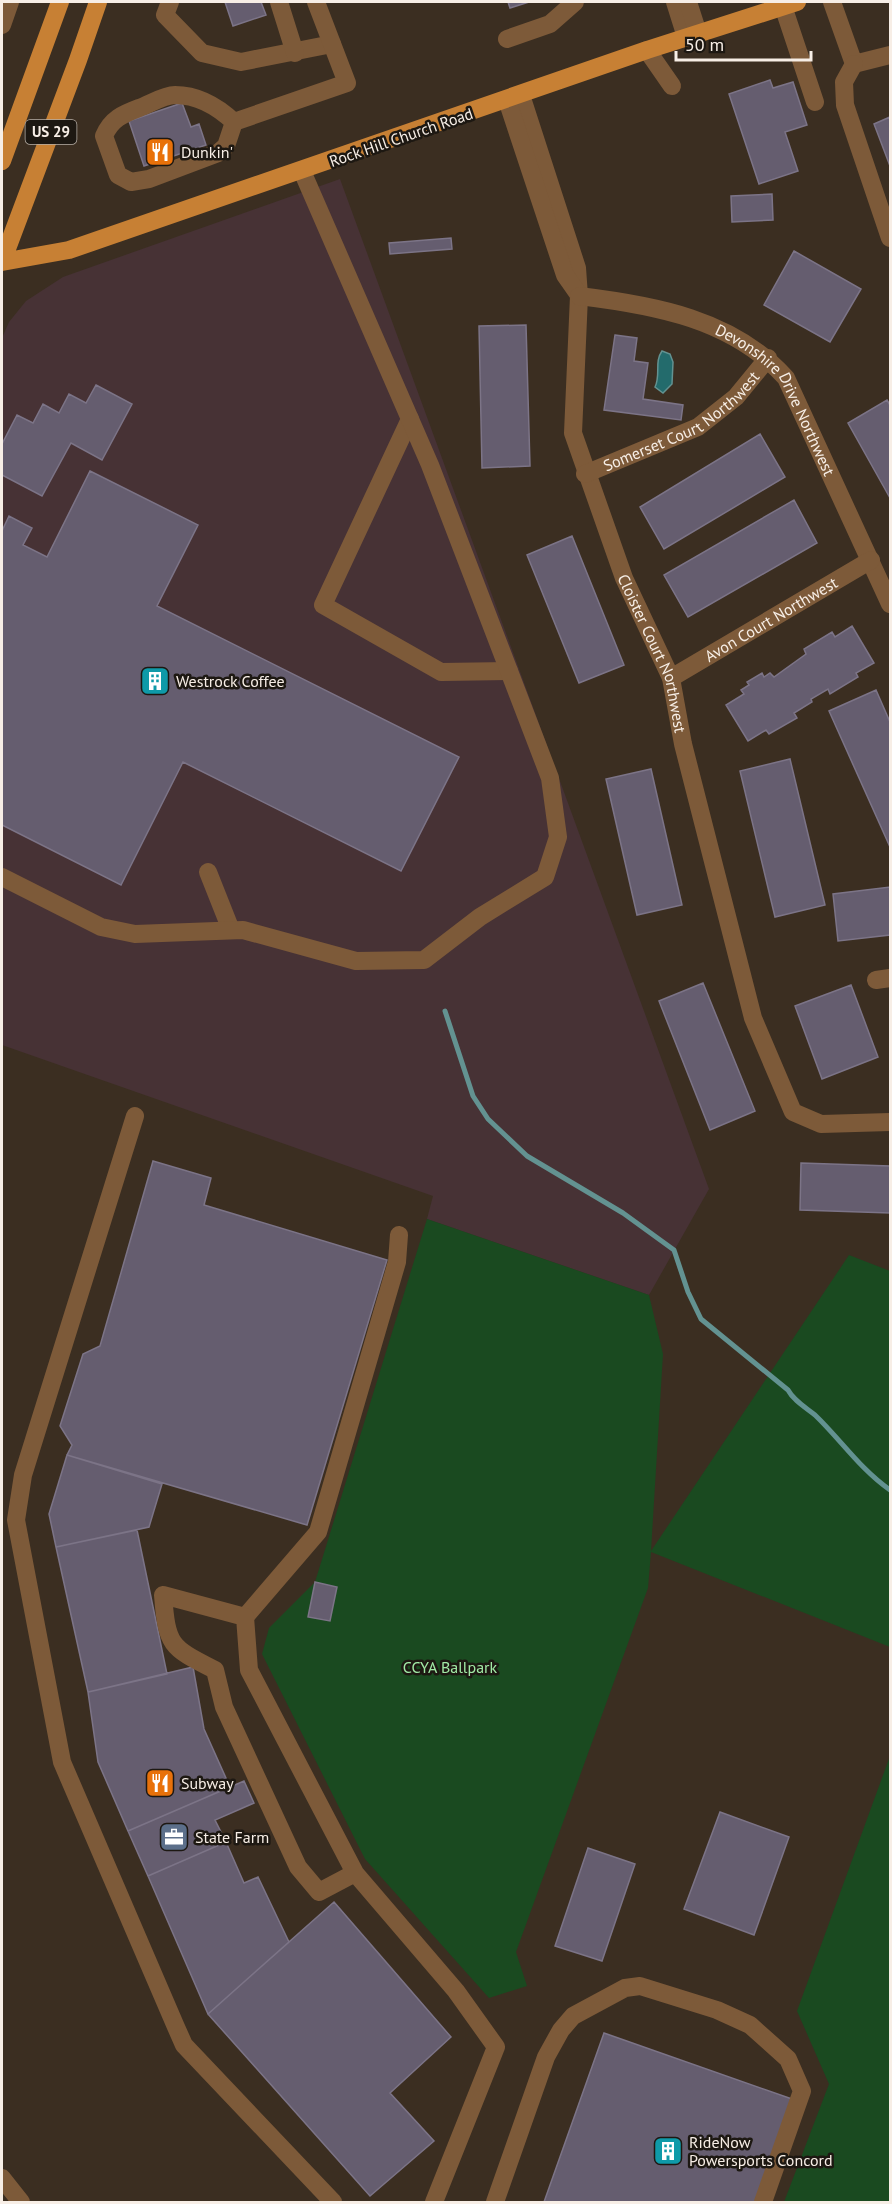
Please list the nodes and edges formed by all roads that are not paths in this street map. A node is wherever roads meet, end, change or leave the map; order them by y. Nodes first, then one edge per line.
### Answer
1 (10, 2) edge
2 (60, 2) edge
3 (98, 2) edge
4 (170, 2) edge
5 (279, 2) edge
6 (315, 2) edge
7 (575, 2) edge
8 (675, 2) edge
9 (688, 2) edge
10 (832, 2) edge
11 (790, 4) edge
12 (2, 25) edge
13 (692, 35) junction
14 (507, 39) dead end
15 (332, 44) junction
16 (647, 50) junction
17 (296, 53) junction
18 (891, 55) edge
19 (854, 64) junction
20 (672, 86) dead end
21 (514, 98) junction
22 (814, 102) dead end
23 (234, 122) junction
24 (2, 161) edge
25 (302, 171) junction
26 (891, 238) edge
27 (2, 262) edge
28 (579, 296) junction
29 (768, 358) junction
30 (410, 419) junction
31 (585, 474) junction
32 (871, 560) junction
33 (891, 604) edge
34 (509, 671) junction
35 (671, 678) junction
36 (208, 872) dead end
37 (2, 877) edge
38 (231, 930) junction
39 (135, 1116) dead end
40 (891, 1122) edge
41 (399, 1235) dead end
42 (245, 1617) junction
43 (355, 1873) junction
44 (2, 2178) edge
45 (21, 2202) edge
46 (333, 2202) edge
47 (434, 2202) edge
48 (495, 2202) edge
49 (763, 2202) edge

1 - 12 street
2 - 24 main road, US 29
3 - 27 main road, US 29
4 - 17 street
5 - 17 street
6 - 15 street
7 - 14 street
8 - 13 street
9 - 13 street
10 - 19 street
11 - 13 main road, Rock Hill Church Road
11 - 22 street
13 - 16 main road, Rock Hill Church Road
15 - 17 street
15 - 23 street
16 - 20 street
16 - 21 main road, Rock Hill Church Road
18 - 19 street
19 - 26 street
21 - 25 main road, Rock Hill Church Road
21 - 28 street, Cloister Court Northwest
23 - 23 street
25 - 27 main road, Rock Hill Church Road
25 - 30 street
28 - 29 street, Devonshire Drive Northwest
28 - 31 street, Cloister Court Northwest
29 - 31 street, Somerset Court Northwest
29 - 32 street, Devonshire Drive Northwest
30 - 34 street
30 - 34 street
31 - 35 street, Cloister Court Northwest
32 - 33 street, Devonshire Drive Northwest
32 - 35 street, Avon Court Northwest
34 - 38 street
35 - 40 street, Cloister Court Northwest
36 - 38 street
37 - 38 street
39 - 46 street
41 - 42 street
42 - 43 street
42 - 43 street
43 - 47 street
44 - 45 street
48 - 49 street

